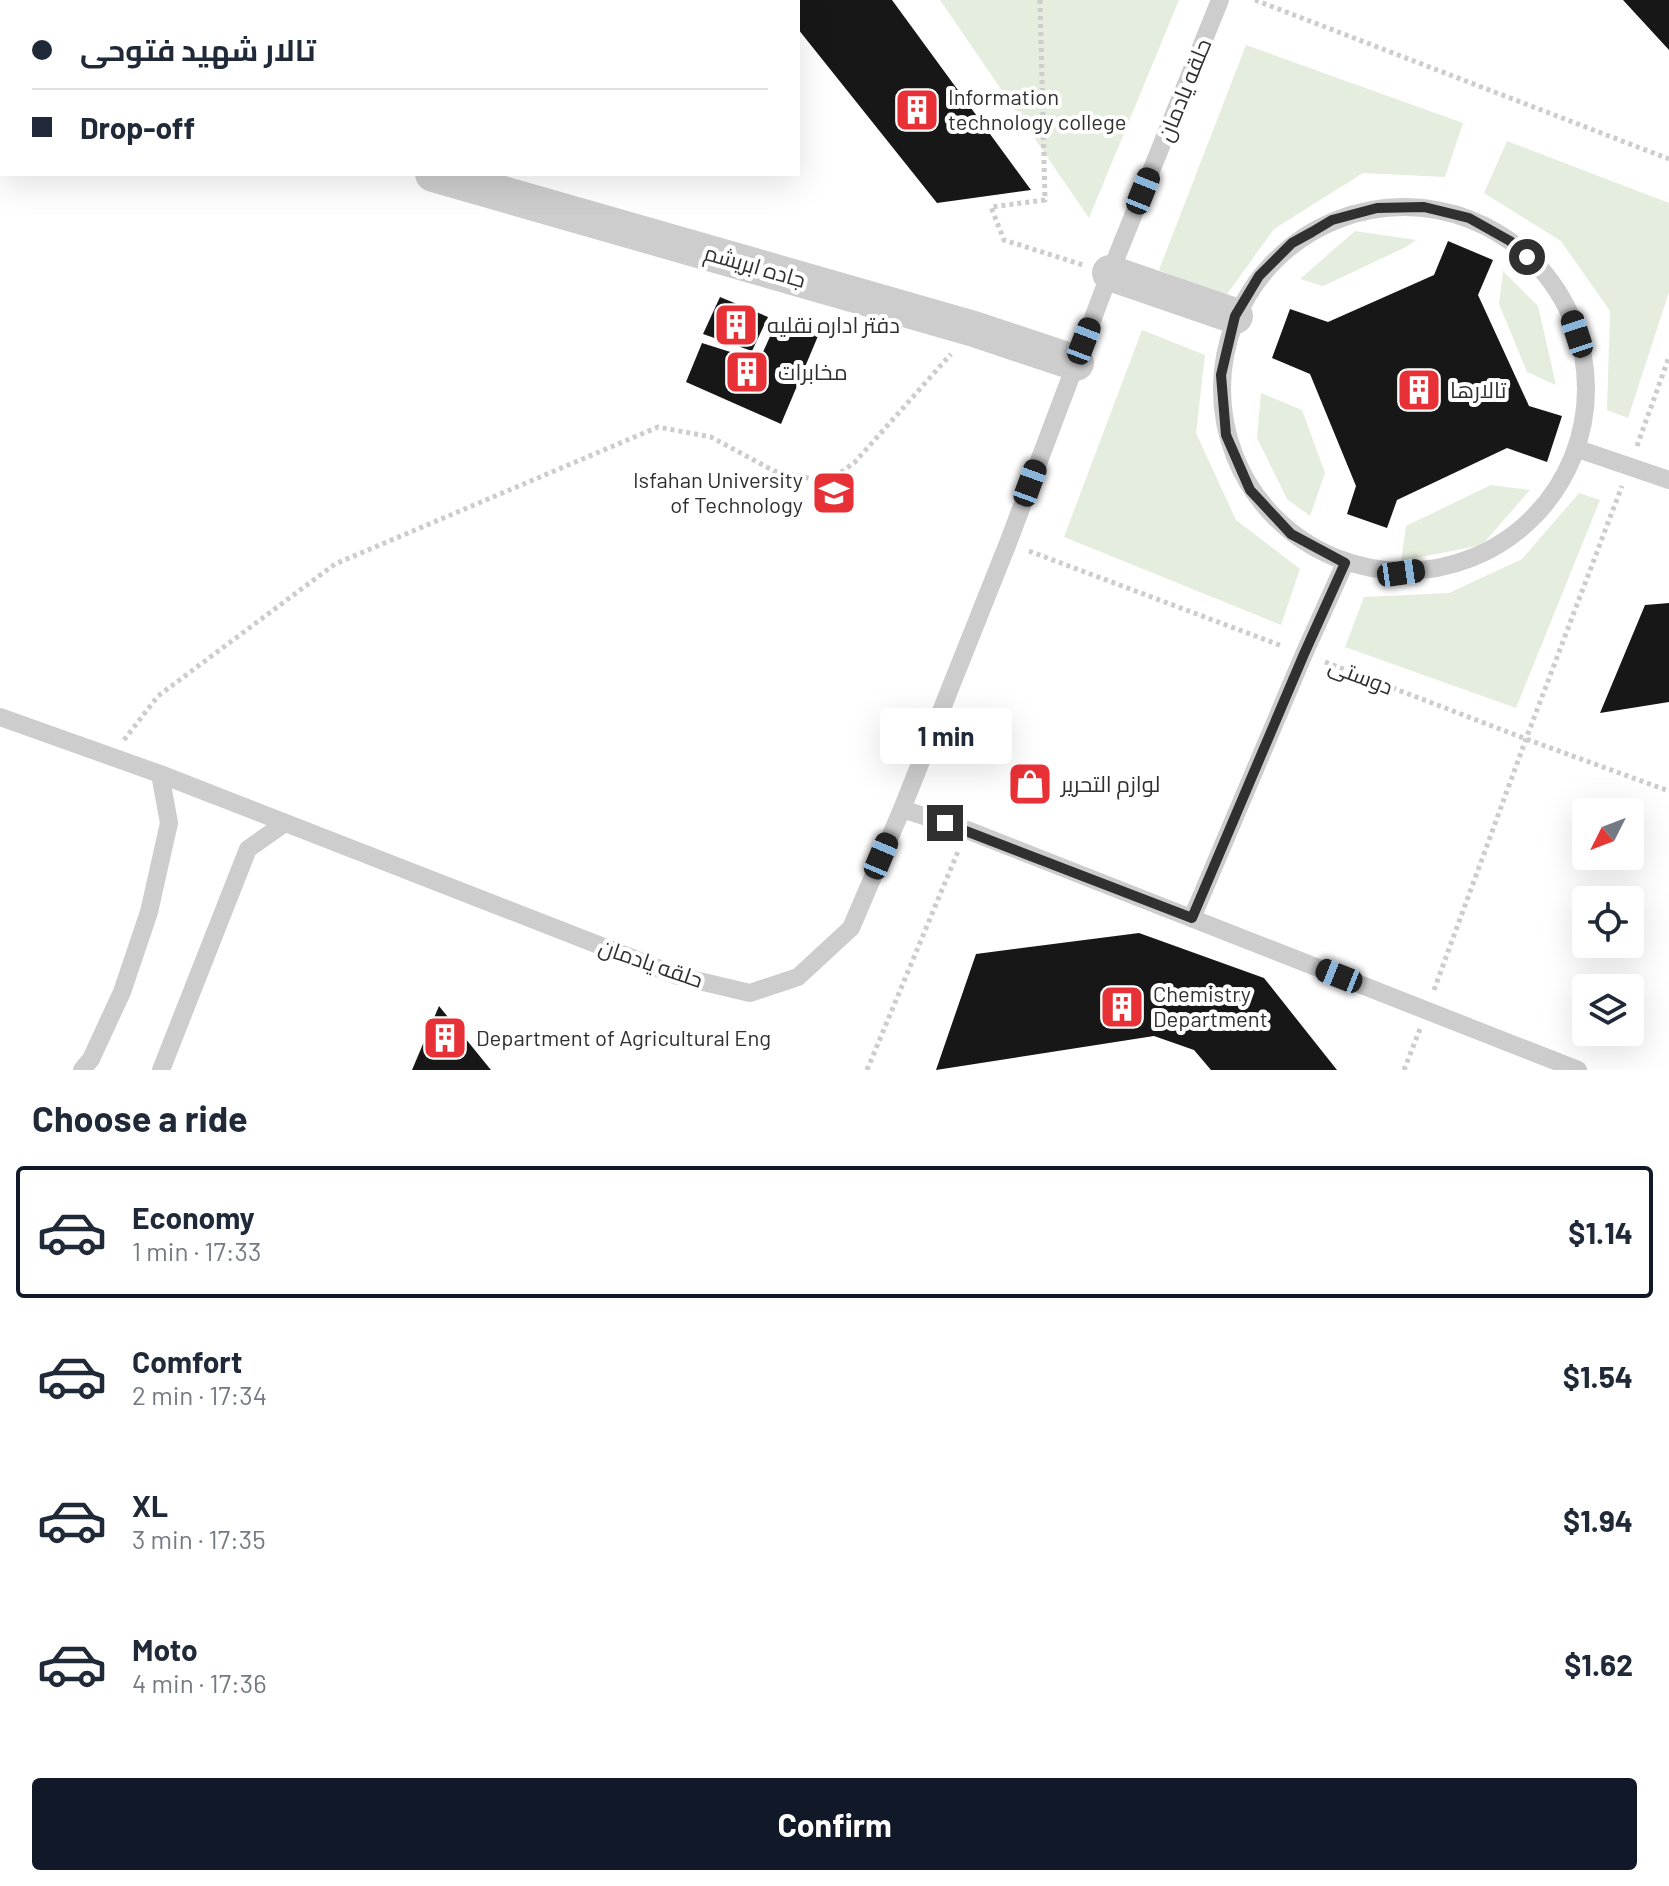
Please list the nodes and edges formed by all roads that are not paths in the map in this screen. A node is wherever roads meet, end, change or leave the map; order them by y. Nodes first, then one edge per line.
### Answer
1 (1220, 0) edge
2 (440, 176) edge
3 (1110, 273) junction
4 (1235, 316) junction
5 (1076, 363) junction
6 (1578, 449) junction
7 (1669, 480) edge
8 (1345, 563) junction
9 (0, 717) edge
10 (160, 774) junction
11 (902, 809) junction
12 (285, 823) junction
13 (1192, 918) junction
14 (82, 1070) edge
15 (161, 1070) edge
16 (1578, 1070) edge

1 - 3 lane, حلقه یادمان
2 - 5 street, جاده ابریشم
3 - 4 street
3 - 5 lane, حلقه یادمان
4 - 6 lane
4 - 8 lane
5 - 11 lane, حلقه یادمان
6 - 7 lane
6 - 8 lane
8 - 13 lane
9 - 10 lane, حلقه یادمان
10 - 12 lane, حلقه یادمان
10 - 14 lane
11 - 12 lane, حلقه یادمان
11 - 13 lane
12 - 15 lane
13 - 16 lane

